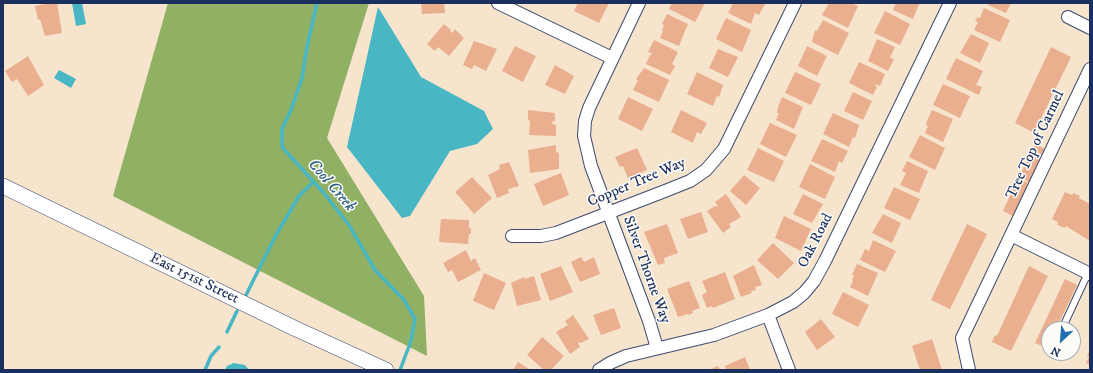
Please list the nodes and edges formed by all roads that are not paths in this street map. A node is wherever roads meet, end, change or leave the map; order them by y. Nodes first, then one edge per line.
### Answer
1 (498, 3) edge
2 (639, 3) edge
3 (795, 3) edge
4 (950, 3) edge
5 (1068, 17) dead end
6 (1090, 28) edge
7 (612, 58) junction
8 (1090, 69) edge
9 (3, 186) edge
10 (608, 213) junction
11 (1011, 235) junction
12 (512, 236) dead end
13 (1089, 273) edge
14 (768, 316) junction
15 (1066, 321) edge
16 (657, 348) junction
17 (386, 370) edge
18 (599, 370) edge
19 (789, 370) edge
20 (969, 370) edge

1 - 7 street
2 - 7 street, Silver Thorne Way
3 - 10 street, Copper Tree Way
4 - 14 street, Oak Road
5 - 6 street
7 - 10 street, Silver Thorne Way
8 - 11 street, Tree Top of Carmel
9 - 17 street, East 151st Street
10 - 12 street, Copper Tree Way
10 - 16 street, Silver Thorne Way
11 - 13 street
11 - 20 street, Tree Top of Carmel
13 - 15 lane
14 - 16 street, Oak Road
14 - 19 street
16 - 18 street, Oak Road

